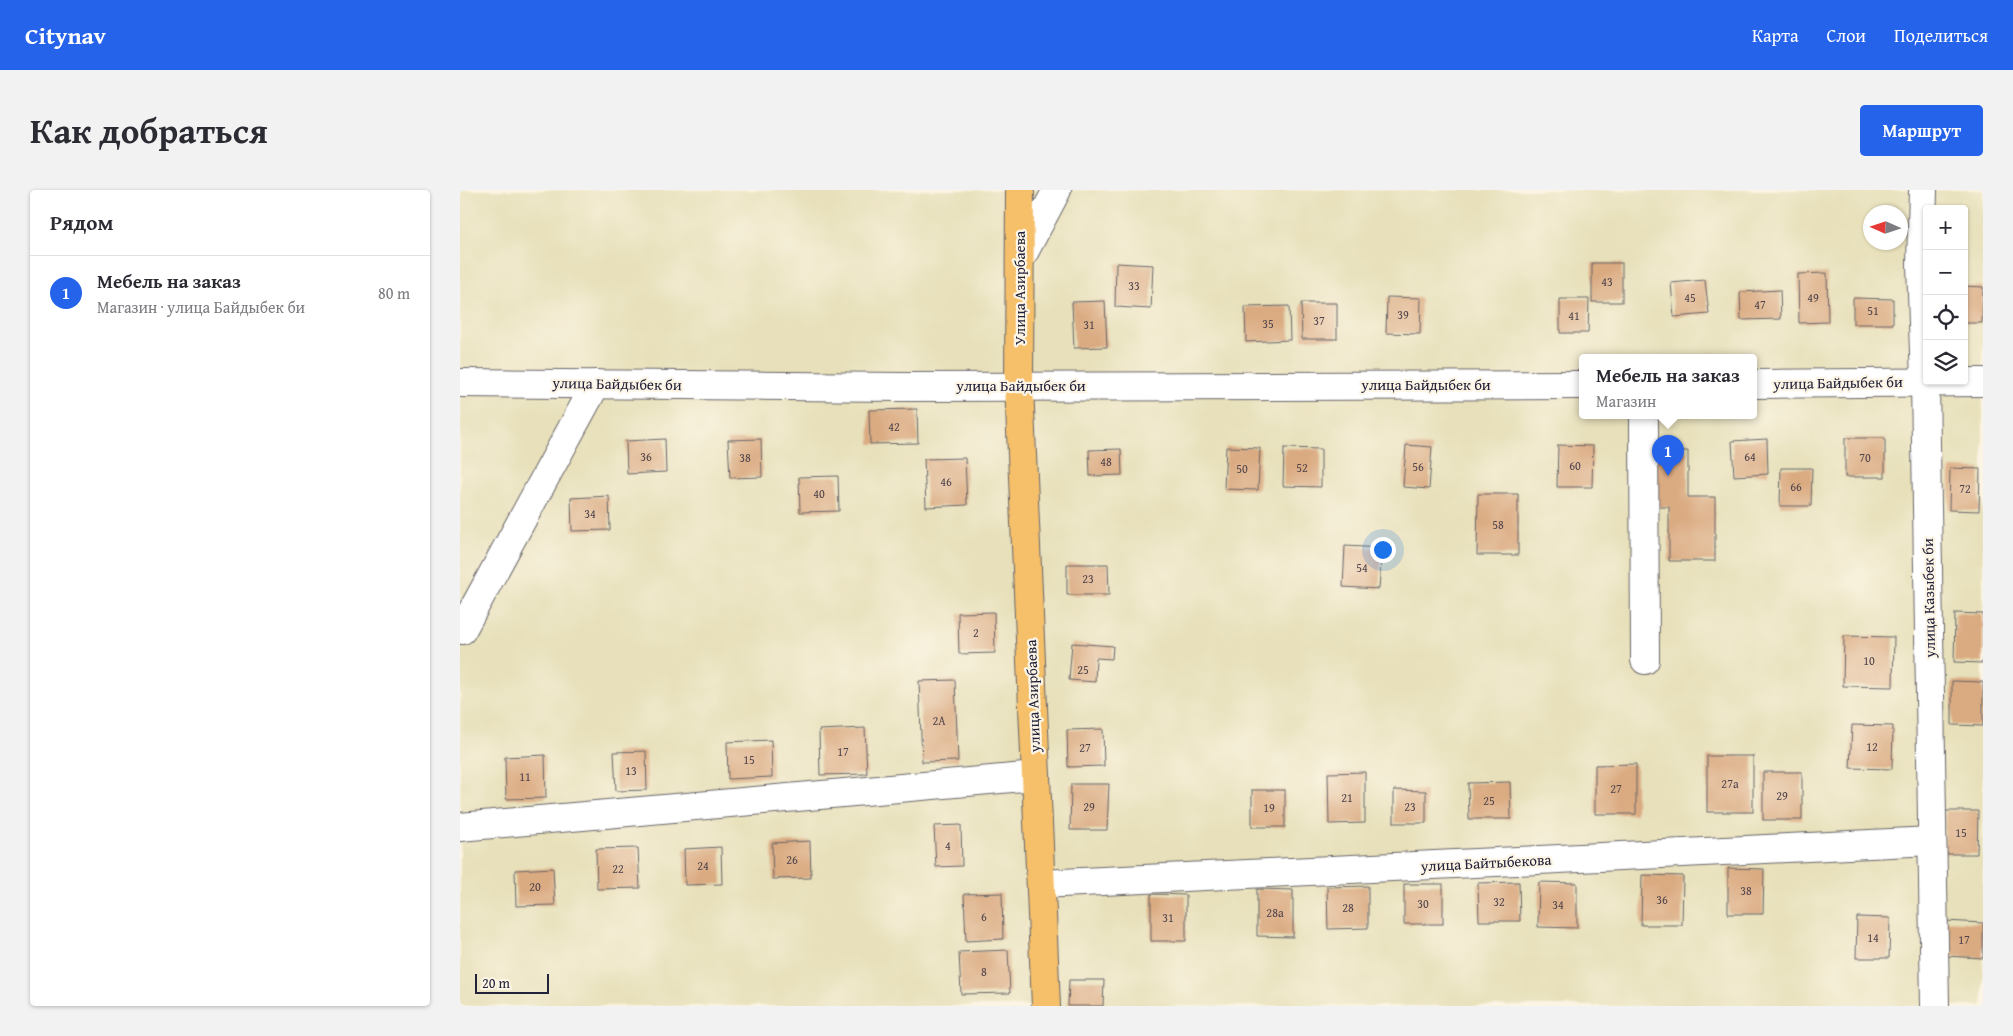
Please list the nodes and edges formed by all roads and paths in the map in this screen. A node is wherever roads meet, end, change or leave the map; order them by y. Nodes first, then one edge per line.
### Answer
1 (1020, 190) edge
2 (1057, 190) edge
3 (1923, 190) edge
4 (1020, 260) junction
5 (1924, 340) edge
6 (1923, 382) edge
7 (1968, 382) edge
8 (1983, 382) edge
9 (460, 383) edge
10 (596, 384) junction
11 (1757, 384) edge
12 (1020, 385) junction
13 (1579, 385) edge
14 (1925, 385) edge
15 (1644, 419) edge
16 (462, 630) dead end
17 (1645, 660) dead end
18 (1036, 776) junction
19 (460, 827) edge
20 (1932, 841) junction
21 (1040, 884) junction
22 (1046, 1006) edge
23 (1935, 1006) edge

1 - 4 main road, Улица Азирбаева
2 - 4 street
3 - 5 street, улица Казыбек би
4 - 12 main road, Улица Азирбаева
6 - 11 street, улица Байдыбек би
7 - 8 street, улица Байдыбек би
9 - 10 street, улица Байдыбек би
10 - 12 street, улица Байдыбек би
10 - 16 street
12 - 13 street, улица Байдыбек би
12 - 18 main road, улица Азирбаева
14 - 20 street, улица Казыбек би
15 - 17 street
18 - 19 street
18 - 21 main road, улица Азирбаева
20 - 21 street, улица Байтыбекова
20 - 23 street, улица Казыбек би
21 - 22 main road, улица Азирбаева

